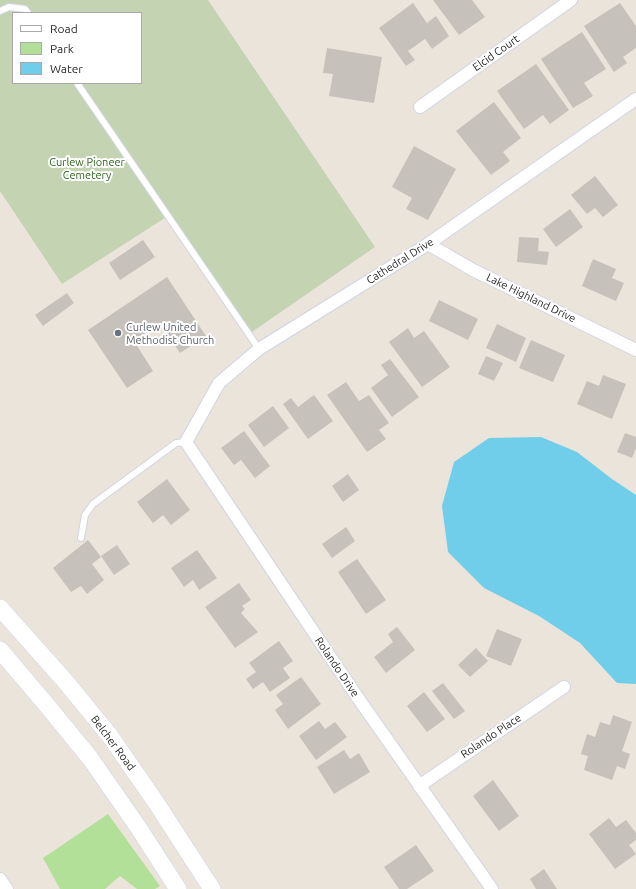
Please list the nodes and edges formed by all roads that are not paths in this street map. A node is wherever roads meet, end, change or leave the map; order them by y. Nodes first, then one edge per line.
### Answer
1 (571, 0) edge
2 (0, 11) edge
3 (27, 12) edge
4 (78, 84) edge
5 (636, 98) edge
6 (420, 107) dead end
7 (428, 244) junction
8 (259, 350) junction
9 (636, 350) edge
10 (186, 442) junction
11 (81, 538) dead end
12 (0, 608) edge
13 (0, 650) edge
14 (564, 687) dead end
15 (419, 786) junction
16 (0, 879) edge
17 (7, 889) edge
18 (178, 889) edge
19 (212, 889) edge
20 (492, 889) edge

1 - 6 street, Elcid Court
2 - 3 lane
4 - 8 lane
5 - 7 street, Cathedral Drive
7 - 8 street, Cathedral Drive
7 - 9 street, Lake Highland Drive
8 - 10 street, Cathedral Drive
10 - 11 lane
10 - 15 street, Rolando Drive
12 - 19 main road, Belcher Road
13 - 18 main road
14 - 15 street, Rolando Place
15 - 20 street, Rolando Drive
16 - 17 street

